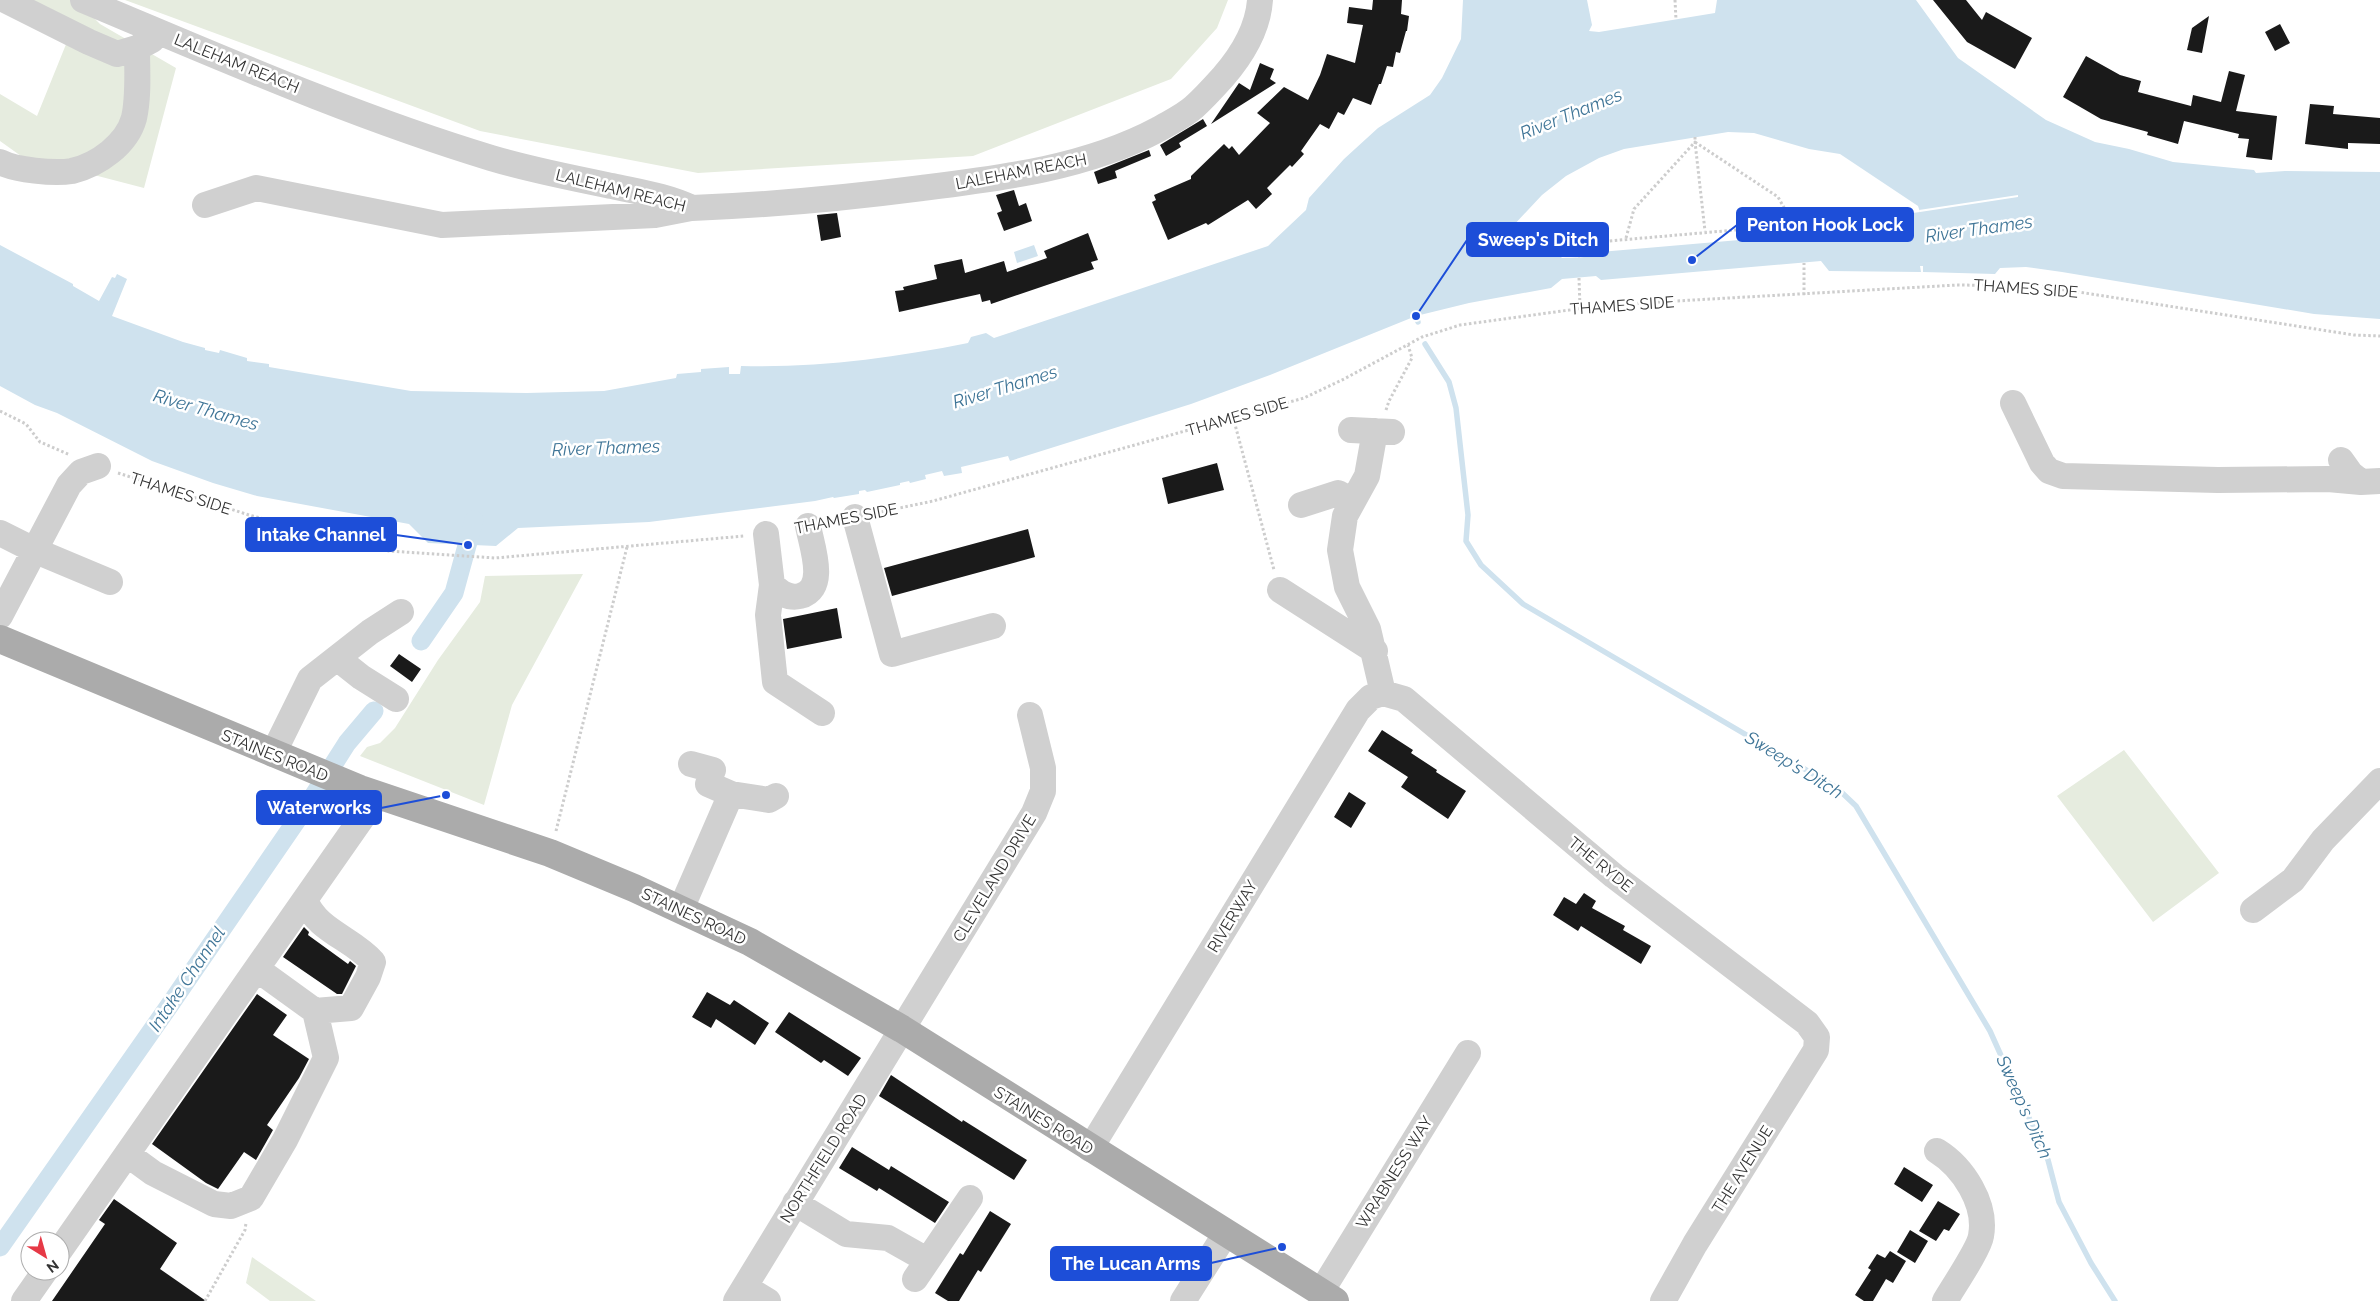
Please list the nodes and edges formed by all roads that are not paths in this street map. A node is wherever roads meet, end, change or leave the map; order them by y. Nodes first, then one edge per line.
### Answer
1 (5, 0) edge
2 (82, 0) edge
3 (1260, 0) edge
4 (164, 33) junction
5 (137, 48) junction
6 (0, 162) edge
7 (205, 205) dead end
8 (692, 208) junction
9 (2013, 403) dead end
10 (1373, 431) road end
11 (2341, 460) dead end
12 (98, 466) road end
13 (2371, 481) edge
14 (1353, 501) junction
15 (1301, 505) dead end
16 (855, 517) road end
17 (808, 526) dead end
18 (0, 532) edge
19 (766, 534) road end
20 (36, 551) junction
21 (110, 582) dead end
22 (772, 585) junction
23 (1280, 590) dead end
24 (401, 612) dead end
25 (0, 616) edge
26 (993, 626) dead end
27 (0, 639) edge
28 (1375, 651) junction
29 (338, 658) junction
30 (1383, 693) junction
31 (396, 698) dead end
32 (822, 713) dead end
33 (1030, 715) dead end
34 (281, 757) junction
35 (691, 764) dead end
36 (2380, 781) edge
37 (369, 792) junction
38 (731, 794) junction
39 (776, 796) dead end
40 (305, 900) junction
41 (681, 909) junction
42 (2253, 910) dead end
43 (256, 969) junction
44 (315, 1011) junction
45 (902, 1030) junction
46 (1817, 1037) joint
47 (1468, 1053) dead end
48 (1090, 1149) junction
49 (1937, 1151) dead end
50 (127, 1154) junction
51 (970, 1198) dead end
52 (795, 1203) junction
53 (1226, 1233) junction
54 (70, 1236) edge
55 (38, 1281) edge
56 (740, 1294) edge
57 (1328, 1297) edge
58 (24, 1301) edge
59 (768, 1301) edge
60 (1183, 1301) edge
61 (1663, 1301) edge
62 (1945, 1301) edge

1 - 5 street, LALEHAM REACH
2 - 4 street
3 - 8 street, LALEHAM REACH
4 - 5 street, LALEHAM REACH
4 - 8 street, LALEHAM REACH
5 - 6 street
7 - 8 street
9 - 13 street
10 - 14 street
11 - 13 street
12 - 20 street
14 - 15 street
14 - 28 street
16 - 26 street
17 - 22 street
18 - 20 street
19 - 22 street
20 - 21 street
20 - 25 street
22 - 32 street
23 - 28 street
24 - 29 street
27 - 34 main road, STAINES ROAD
28 - 30 street
29 - 31 street
29 - 34 street
30 - 46 street, THE RYDE
30 - 48 street, RIVERWAY
33 - 45 street, CLEVELAND DRIVE
34 - 37 main road, STAINES ROAD
35 - 38 street
36 - 42 street
37 - 40 street
37 - 41 main road, STAINES ROAD
38 - 39 street
38 - 41 street
40 - 43 street
40 - 44 street
41 - 45 main road, STAINES ROAD
43 - 44 street
43 - 50 street
44 - 50 street
45 - 48 main road, STAINES ROAD
45 - 52 street, NORTHFIELD ROAD
46 - 61 street, THE AVENUE
47 - 57 street, WRABNESS WAY
48 - 53 main road, STAINES ROAD
49 - 62 street
50 - 54 street
51 - 52 street
52 - 56 street, NORTHFIELD ROAD
53 - 57 main road, STAINES ROAD
53 - 60 street
55 - 58 street
56 - 59 street, NORTHFIELD ROAD

